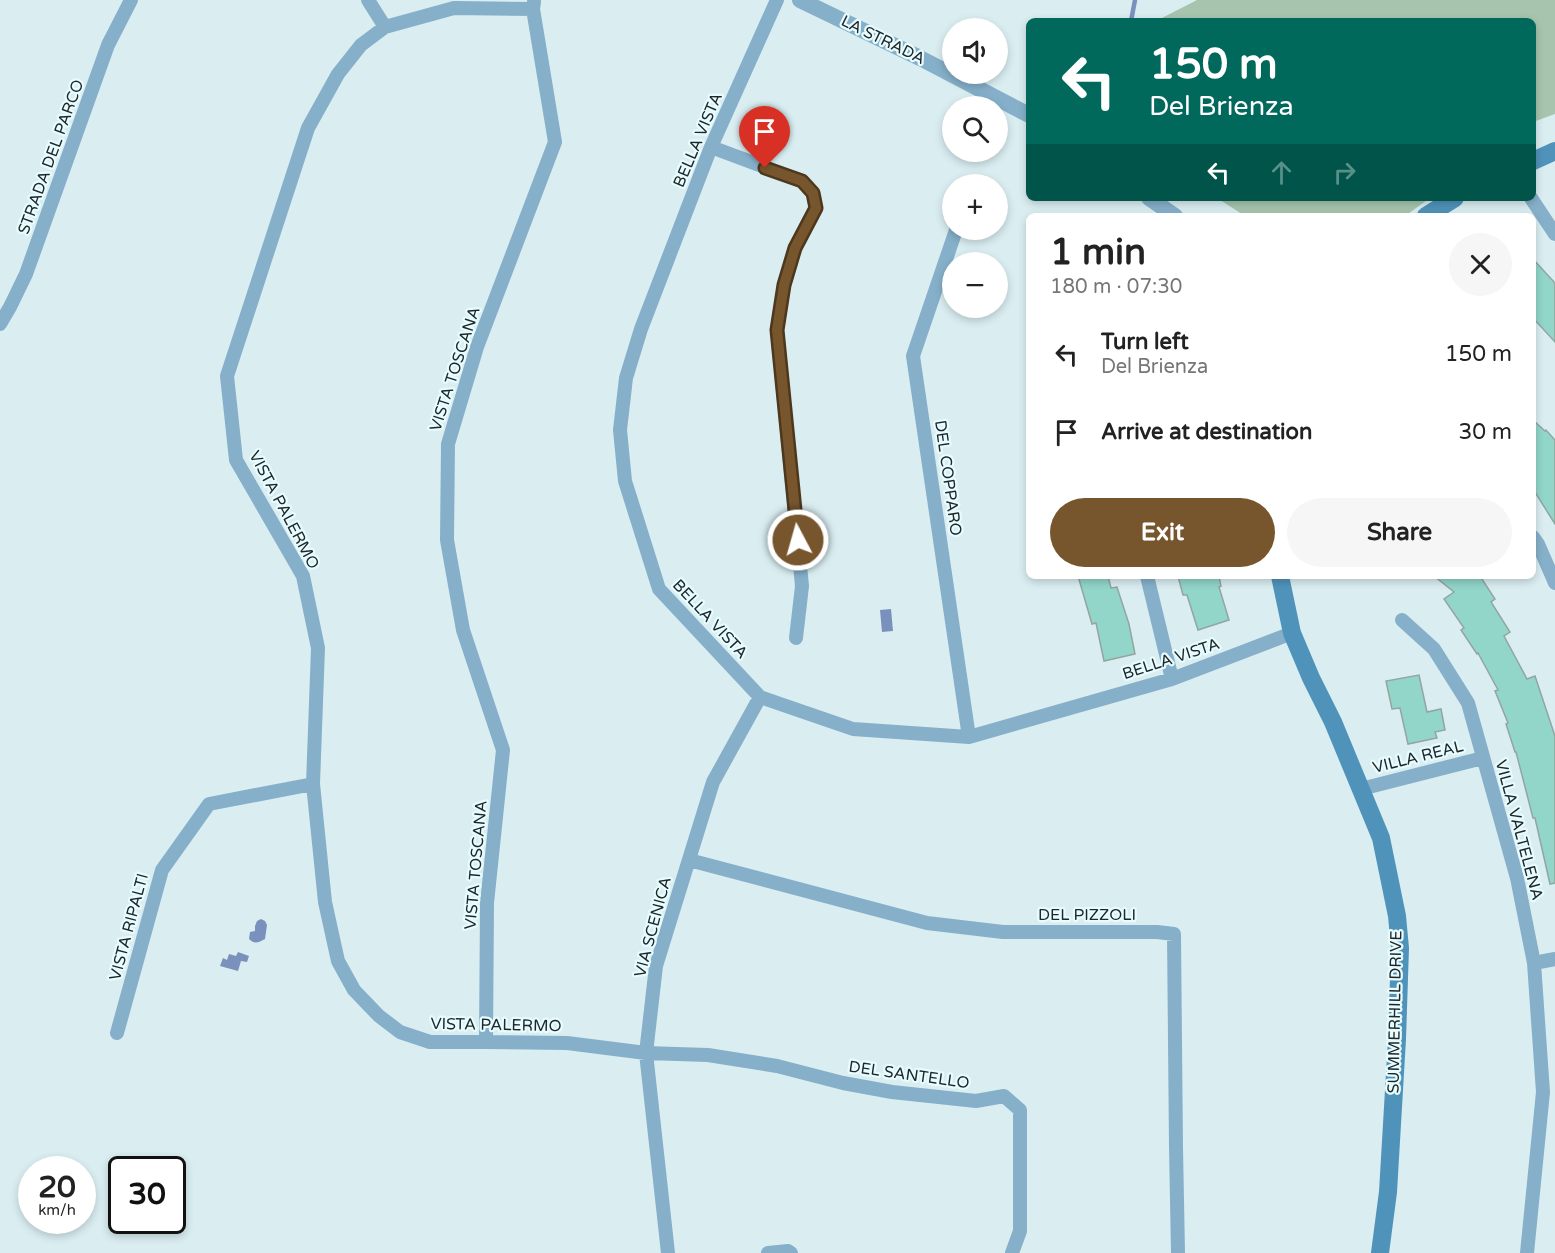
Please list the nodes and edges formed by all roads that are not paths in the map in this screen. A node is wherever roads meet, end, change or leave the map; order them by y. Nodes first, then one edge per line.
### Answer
1 (131, 0) edge
2 (368, 0) edge
3 (777, 0) edge
4 (800, 0) edge
5 (534, 4) edge
6 (386, 27) junction
7 (1026, 114) edge
8 (711, 147) junction
9 (1555, 151) edge
10 (1536, 159) edge
11 (1153, 201) edge
12 (1450, 201) edge
13 (1533, 201) edge
14 (1171, 213) edge
15 (1431, 213) edge
16 (1555, 234) edge
17 (953, 240) edge
18 (0, 324) edge
19 (1536, 541) edge
20 (1148, 579) edge
21 (1281, 579) edge
22 (1555, 583) edge
23 (1402, 620) dead end
24 (1292, 633) junction
25 (796, 638) dead end
26 (1172, 679) junction
27 (760, 697) junction
28 (969, 737) junction
29 (1483, 758) junction
30 (313, 784) junction
31 (1361, 789) junction
32 (689, 860) junction
33 (1555, 959) edge
34 (1534, 963) junction
35 (117, 1033) dead end
36 (486, 1042) junction
37 (646, 1053) junction
38 (1549, 1092) edge
39 (668, 1253) edge
40 (768, 1253) edge
41 (791, 1253) edge
42 (1012, 1253) edge
43 (1178, 1253) edge
44 (1380, 1253) edge
45 (1527, 1253) edge

1 - 18 street, STRADA DEL PARCO
2 - 6 street
3 - 8 street, BELLA VISTA
4 - 7 street, LA STRADA
5 - 6 street, VISTA PALERMO
5 - 36 street, VISTA TOSCANA
6 - 30 street, VISTA PALERMO
8 - 25 street
8 - 27 street, BELLA VISTA
9 - 10 main road
11 - 14 street
12 - 15 main road
13 - 16 street
17 - 28 street, DEL COPPARO
19 - 22 street
20 - 26 street
21 - 24 main road, SUMMERHILL DRIVE
23 - 29 street, VILLA VALTELENA
24 - 26 street, BELLA VISTA
24 - 31 main road, SUMMERHILL DRIVE
26 - 28 street, BELLA VISTA
27 - 28 street, BELLA VISTA
27 - 32 street, VIA SCENICA
29 - 31 street, VILLA REAL
29 - 34 street, VILLA VALTELENA
30 - 35 street, VISTA RIPALTI
30 - 36 street, VISTA PALERMO
31 - 44 main road, SUMMERHILL DRIVE
32 - 37 street, VIA SCENICA
32 - 43 street, DEL PIZZOLI
33 - 34 street
34 - 38 street, VILLA VALTELENA
36 - 37 street, VISTA PALERMO
37 - 39 street, VIA SCENICA
37 - 42 street, DEL SANTELLO
38 - 45 street, VILLA VALTELENA
40 - 41 street

